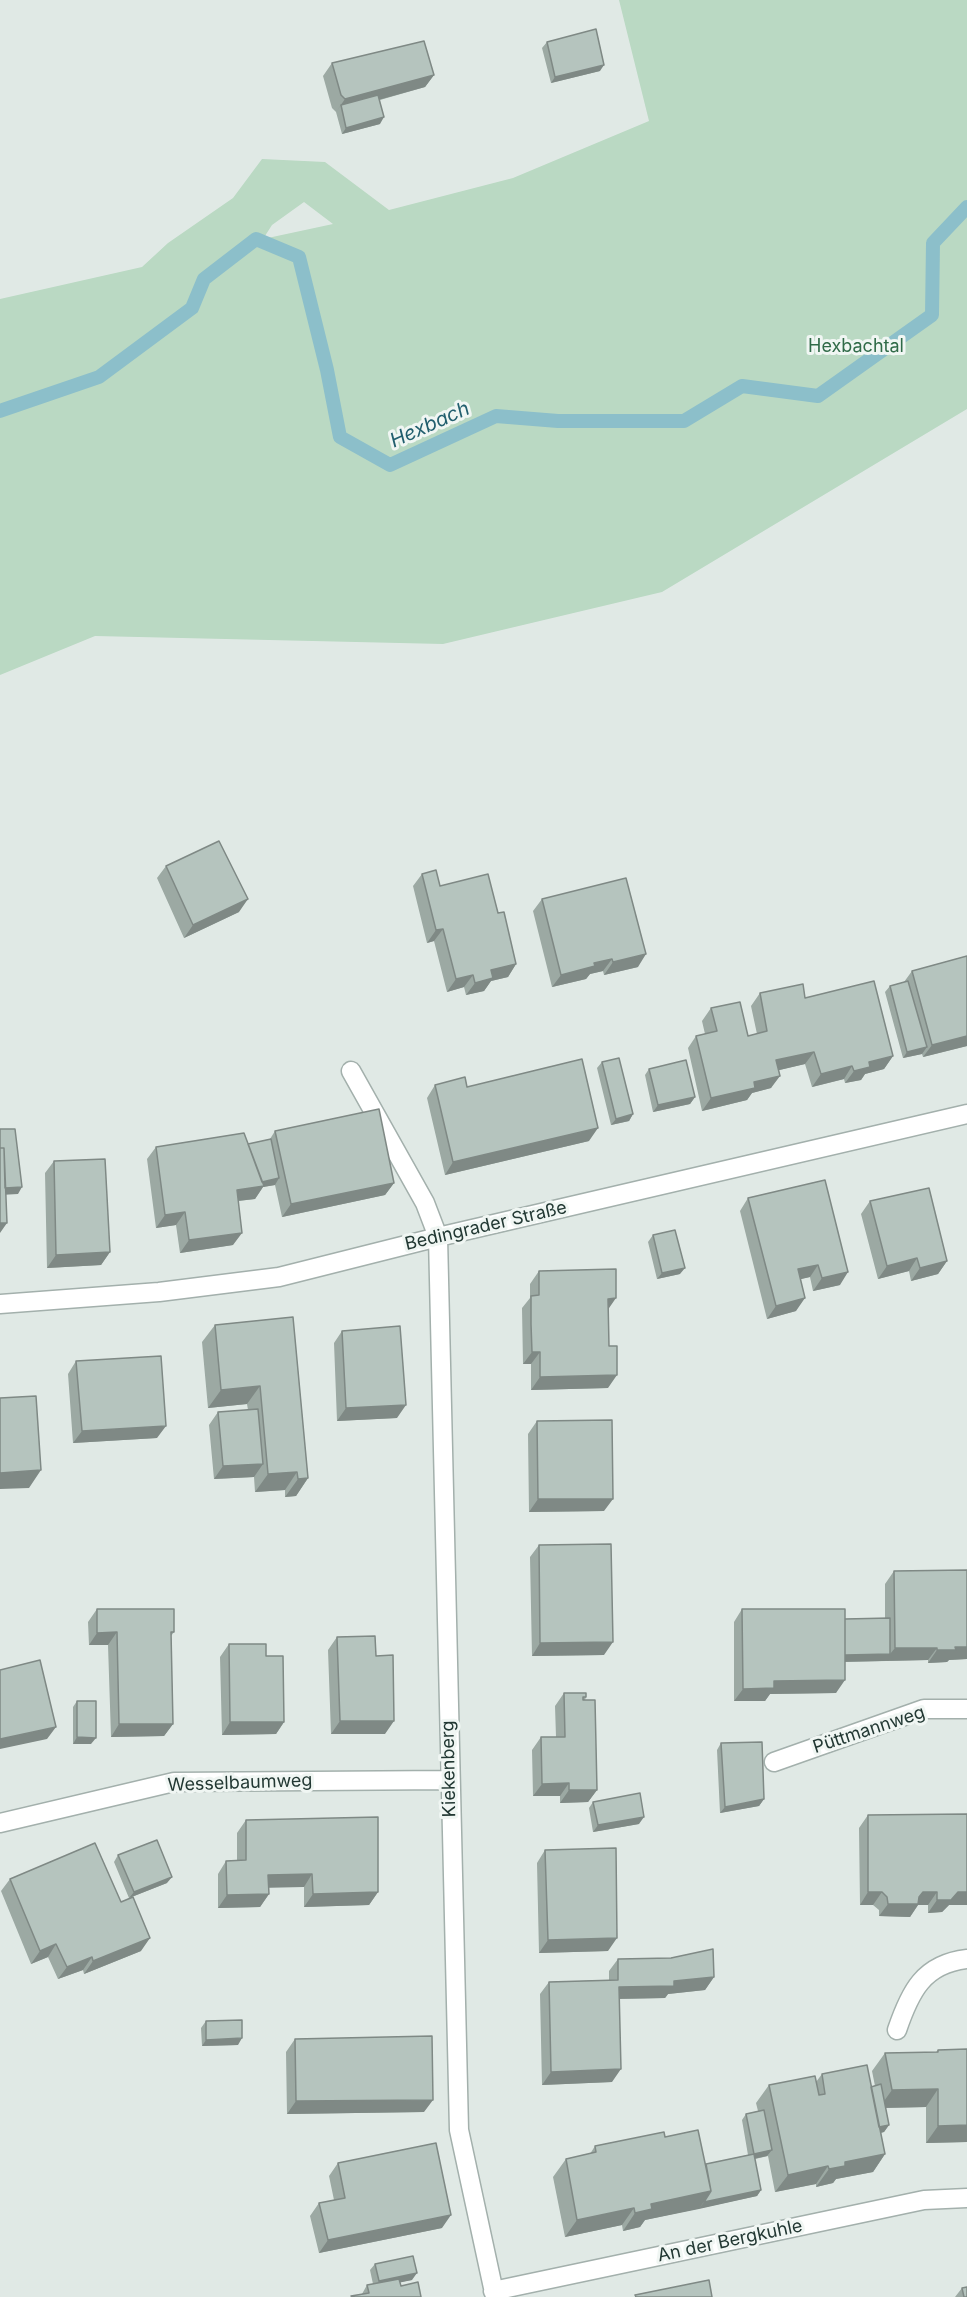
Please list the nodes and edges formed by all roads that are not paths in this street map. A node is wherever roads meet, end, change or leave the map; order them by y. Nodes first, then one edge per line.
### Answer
1 (351, 1071) dead end
2 (967, 1114) edge
3 (438, 1237) junction
4 (0, 1304) edge
5 (967, 1709) edge
6 (774, 1762) dead end
7 (449, 1780) junction
8 (0, 1823) edge
9 (967, 1959) edge
10 (897, 2030) dead end
11 (967, 2198) edge
12 (494, 2294) edge

1 - 3 street, Kiekenberg
2 - 3 street, Bedingrader Straße
3 - 4 street, Bedingrader Straße
3 - 7 street, Kiekenberg
5 - 6 street, Püttmannweg
7 - 8 street, Wesselbaumweg
7 - 12 street, Kiekenberg
9 - 10 street
11 - 12 street, An der Bergkuhle

